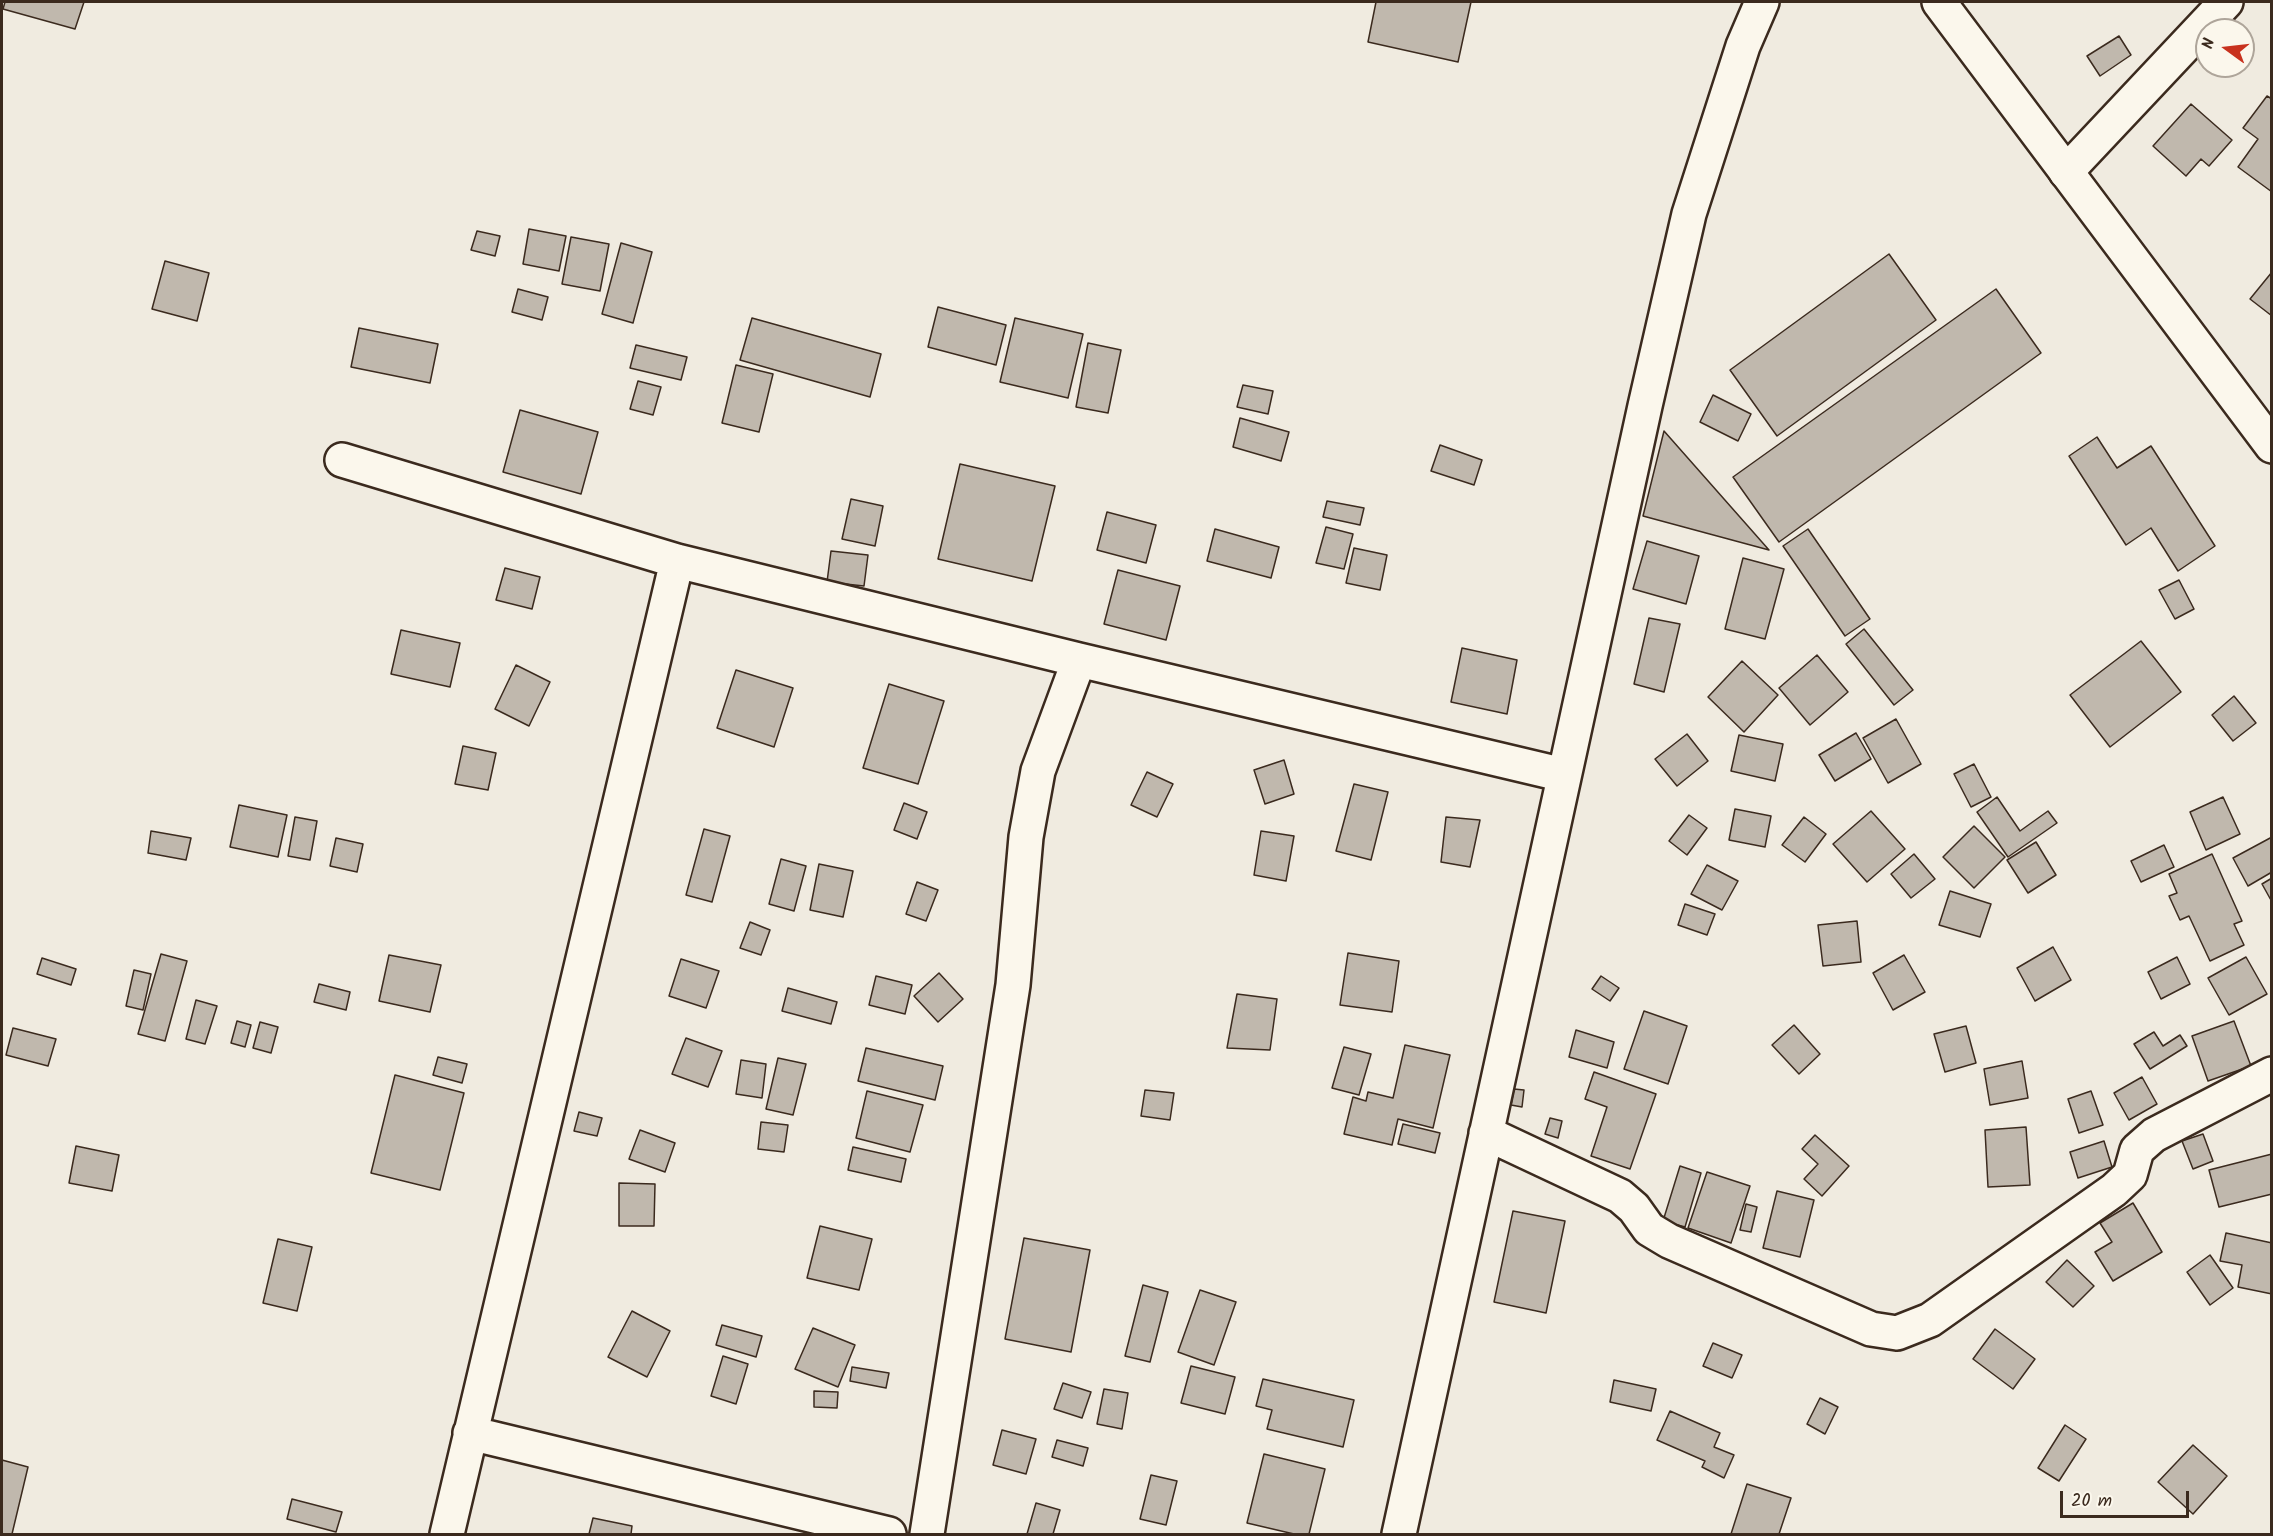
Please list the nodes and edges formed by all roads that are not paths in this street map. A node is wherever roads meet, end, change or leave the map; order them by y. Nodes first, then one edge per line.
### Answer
1 (1762, 2) edge
2 (1939, 2) edge
3 (2226, 2) edge
4 (2066, 172) junction
5 (2271, 446) edge
6 (342, 460) dead end
7 (677, 561) junction
8 (1079, 660) junction
9 (1564, 775) junction
10 (2271, 1074) edge
11 (1486, 1133) junction
12 (470, 1433) junction
13 (447, 1534) edge
14 (890, 1534) edge
15 (927, 1534) edge
16 (1399, 1534) edge

1 - 9 street
2 - 4 street
3 - 4 street
4 - 5 street
6 - 7 street
7 - 8 street
7 - 12 street
8 - 9 street
8 - 15 street
9 - 11 street
10 - 11 street
11 - 16 street
12 - 13 street
12 - 14 street

